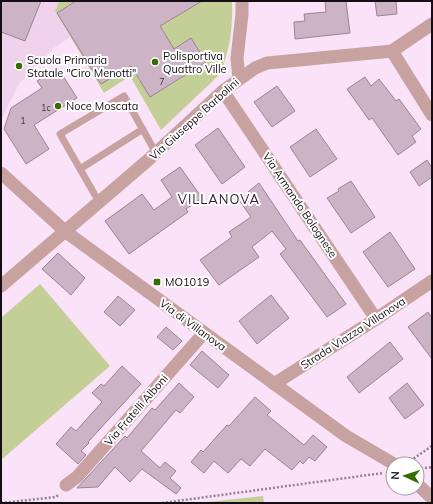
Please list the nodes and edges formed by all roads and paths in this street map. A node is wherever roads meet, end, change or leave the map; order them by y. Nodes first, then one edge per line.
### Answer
1 (242, 1) edge
2 (432, 24) edge
3 (392, 51) junction
4 (239, 79) junction
5 (224, 92) junction
6 (432, 115) edge
7 (143, 129) junction
8 (156, 153) junction
9 (80, 169) junction
10 (1, 173) edge
11 (99, 202) junction
12 (66, 232) junction
13 (432, 281) edge
14 (1, 286) edge
15 (376, 319) junction
16 (204, 333) junction
17 (274, 384) junction
18 (432, 446) edge
19 (417, 456) edge
20 (385, 464) edge
21 (385, 469) edge
22 (66, 485) joint
23 (1, 503) edge
24 (162, 503) edge

1 - 4 street
2 - 3 street, Via Giuseppe Barbolini
3 - 4 street, Via Giuseppe Barbolini
3 - 6 street
4 - 5 street, Via Giuseppe Barbolini
5 - 8 street, Via Giuseppe Barbolini
5 - 15 street, Via Armando Bolognese
7 - 8 lane
7 - 9 lane
7 - 9 lane
8 - 11 street, Via Giuseppe Barbolini
9 - 11 lane
10 - 12 street, Via di Villanova
11 - 12 street, Via Giuseppe Barbolini
12 - 14 street, Via Giuseppe Barbolini
12 - 16 street, Via di Villanova
13 - 15 street, Strada Viazza Villanova
15 - 17 street, Strada Viazza Villanova
16 - 17 street, Via di Villanova
16 - 22 street, Via Fratelli Alboni
17 - 20 street, Via di Villanova
18 - 19 path
21 - 24 path
22 - 23 path

